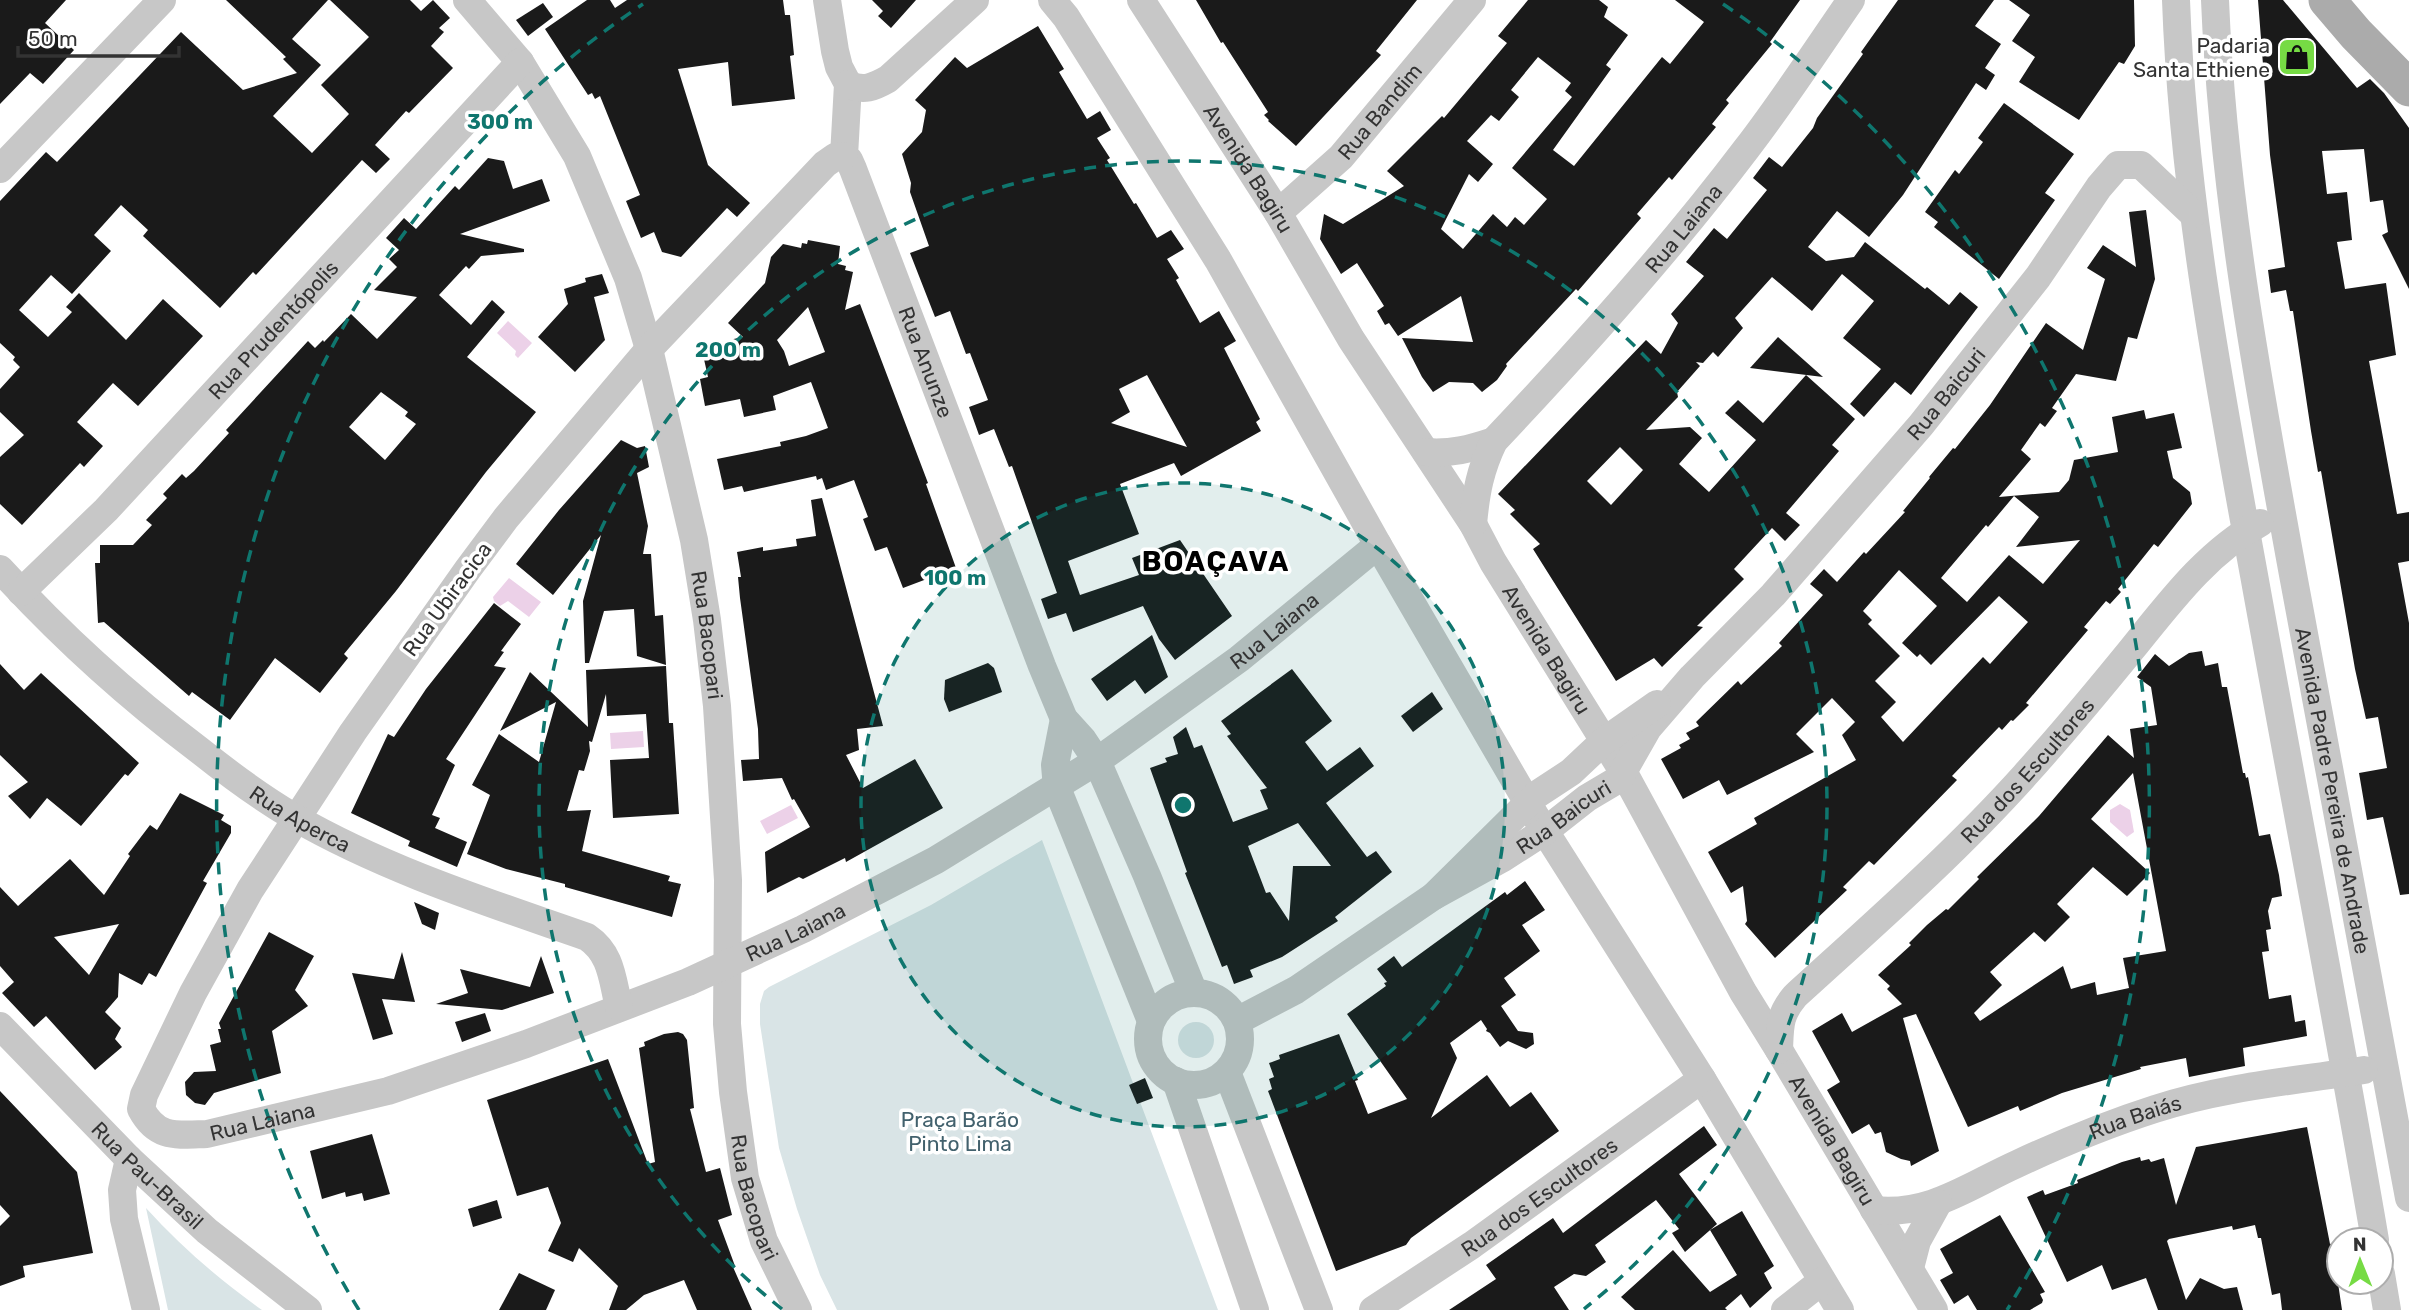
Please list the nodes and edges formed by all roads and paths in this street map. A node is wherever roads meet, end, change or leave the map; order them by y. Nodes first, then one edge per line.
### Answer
1 (162, 0) edge
2 (467, 0) edge
3 (827, 0) edge
4 (1052, 0) edge
5 (1141, 0) edge
6 (1472, 0) edge
7 (1851, 0) edge
8 (2176, 0) edge
9 (2185, 0) edge
10 (2327, 0) edge
11 (974, 4) edge
12 (2213, 8) edge
13 (2178, 29) junction
14 (520, 62) junction
15 (848, 84) junction
16 (2409, 88) edge
17 (844, 156) junction
18 (0, 169) edge
19 (1278, 213) junction
20 (2193, 214) junction
21 (649, 349) junction
22 (2265, 427) junction
23 (2227, 434) junction
24 (1494, 440) junction
25 (1426, 452) junction
26 (2273, 469) junction
27 (2235, 474) junction
28 (2282, 513) junction
29 (1473, 524) junction
30 (2245, 531) junction
31 (1378, 545) junction
32 (0, 569) edge
33 (21, 592) junction
34 (1692, 677) junction
35 (1064, 719) junction
36 (1604, 741) junction
37 (1097, 761) junction
38 (1624, 773) junction
39 (1056, 788) junction
40 (1528, 803) junction
41 (295, 818) junction
42 (1545, 831) junction
43 (1434, 896) junction
44 (729, 963) junction
45 (1194, 993) junction
46 (1795, 996) junction
47 (1745, 997) junction
48 (619, 1007) junction
49 (1151, 1021) junction
50 (1237, 1021) junction
51 (0, 1026) edge
52 (1779, 1050) junction
53 (2384, 1067) junction
54 (1227, 1072) junction
55 (2346, 1073) junction
56 (1702, 1079) junction
57 (1176, 1082) junction
58 (141, 1109) joint
59 (129, 1159) junction
60 (2409, 1198) edge
61 (1938, 1203) junction
62 (1874, 1210) junction
63 (2373, 1226) edge
64 (1910, 1268) junction
65 (1822, 1281) junction
66 (146, 1310) edge
67 (308, 1310) edge
68 (798, 1310) edge
69 (1255, 1310) edge
70 (1319, 1310) edge
71 (1373, 1310) edge
72 (1785, 1310) edge
73 (1840, 1310) edge
74 (1934, 1310) edge

1 - 18 street
2 - 14 street, Rua Bacopari
3 - 15 street
4 - 31 street
5 - 19 street, Avenida Bagiru
6 - 19 street, Rua Bandim
7 - 24 street, Rua Laiana
8 - 13 street, Avenida Padre Pereira de Andrade
9 - 12 street
10 - 16 main road
11 - 15 street
12 - 13 street
12 - 22 street, Avenida Padre Pereira de Andrade
13 - 20 street, Avenida Padre Pereira de Andrade
14 - 21 street, Rua Bacopari
14 - 33 street, Rua Prudentópolis
15 - 17 street
17 - 21 street, Rua Ubiracica
17 - 35 street, Rua Anunze
19 - 25 street, Avenida Bagiru
20 - 23 street, Avenida Padre Pereira de Andrade
20 - 34 street, Rua Baicuri
21 - 41 street, Rua Ubiracica
21 - 44 street, Rua Bacopari
22 - 23 street
22 - 26 street, Avenida Padre Pereira de Andrade
23 - 27 street, Avenida Padre Pereira de Andrade
24 - 25 street, Rua Laiana
24 - 29 street, Rua Laiana
25 - 29 street, Avenida Bagiru
26 - 27 street
26 - 28 street, Avenida Padre Pereira de Andrade
27 - 30 street, Avenida Padre Pereira de Andrade
28 - 30 street
28 - 53 street, Avenida Padre Pereira de Andrade
29 - 36 street, Avenida Bagiru
30 - 46 street, Rua dos Escultores
30 - 55 street, Avenida Padre Pereira de Andrade
31 - 37 street, Rua Laiana
31 - 40 street
32 - 33 street, Rua Aperca
33 - 41 street, Rua Aperca
34 - 36 street, Rua Baicuri
34 - 38 street, Rua Baicuri
35 - 37 street, Rua Anunze
35 - 39 street
36 - 38 street, Avenida Bagiru
36 - 40 street, Rua Baicuri
37 - 39 street, Rua Laiana
37 - 45 street
38 - 42 street, Rua Baicuri
38 - 47 street, Avenida Bagiru
39 - 44 street, Rua Laiana
39 - 49 street
40 - 42 street
40 - 43 street, Rua Baicuri
41 - 48 street, Rua Aperca
41 - 58 street, Rua Ubiracica
42 - 43 street, Rua Baicuri
42 - 56 street
43 - 50 street, Rua Baicuri
44 - 48 street, Rua Laiana
44 - 68 street, Rua Bacopari
45 - 49 street
45 - 50 street
46 - 47 street
46 - 52 street, Rua dos Escultores
47 - 52 street, Avenida Bagiru
48 - 58 street, Rua Laiana
49 - 57 street
50 - 54 street
51 - 59 street, Rua Pau-Brasil
52 - 62 street, Avenida Bagiru
53 - 55 street
53 - 60 street, Avenida Padre Pereira de Andrade
54 - 57 street
54 - 70 street
55 - 61 street, Rua Baiás
55 - 63 street, Avenida Padre Pereira de Andrade
56 - 65 street
56 - 71 street, Rua dos Escultores
57 - 69 street
59 - 66 street
59 - 67 street, Rua Pau-Brasil
61 - 62 street, Rua Baiás
61 - 64 street
62 - 64 street, Avenida Bagiru
64 - 74 street, Avenida Bagiru
65 - 72 street
65 - 73 street

